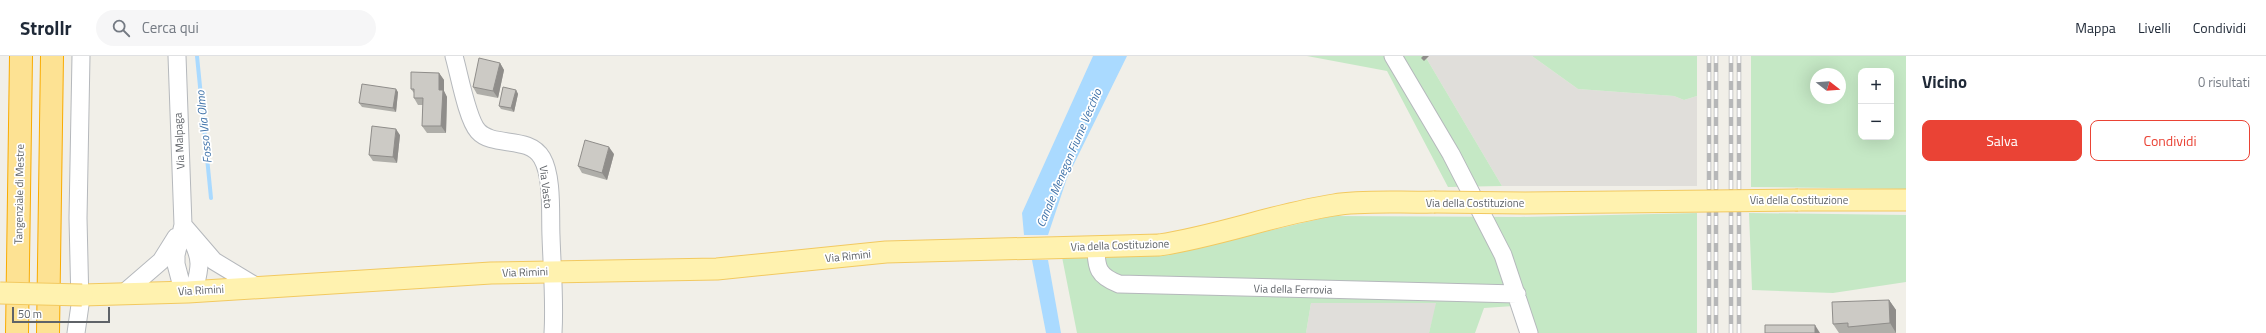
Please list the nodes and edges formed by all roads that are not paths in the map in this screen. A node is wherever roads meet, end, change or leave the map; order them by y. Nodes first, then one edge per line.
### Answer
1 (21, 56) edge
2 (52, 56) edge
3 (80, 56) edge
4 (177, 56) edge
5 (454, 56) edge
6 (1393, 56) edge
7 (1906, 200) edge
8 (183, 225) junction
9 (1096, 247) junction
10 (1055, 248) joint
11 (552, 271) junction
12 (257, 287) junction
13 (191, 292) junction
14 (0, 293) edge
15 (124, 293) junction
16 (1517, 294) junction
17 (17, 333) edge
18 (48, 333) edge
19 (76, 333) edge
20 (553, 333) edge
21 (1529, 333) edge

1 - 17 highway, Tangenziale di Mestre
2 - 18 highway
3 - 19 street
4 - 8 street, Via Malpaga
5 - 11 street, Via Vasto
6 - 16 street
7 - 9 main road, Via della Costituzione, bridge
8 - 12 street
8 - 13 street
8 - 13 street
8 - 15 street
9 - 10 main road, Via della Costituzione
9 - 16 street, Via della Ferrovia
10 - 11 main road, Via Rimini
11 - 12 main road, Via Rimini
11 - 20 street, Via Vasto
12 - 13 main road, Via Rimini
13 - 15 main road, Via Rimini
14 - 15 main road, Via Rimini, bridge
16 - 21 street

